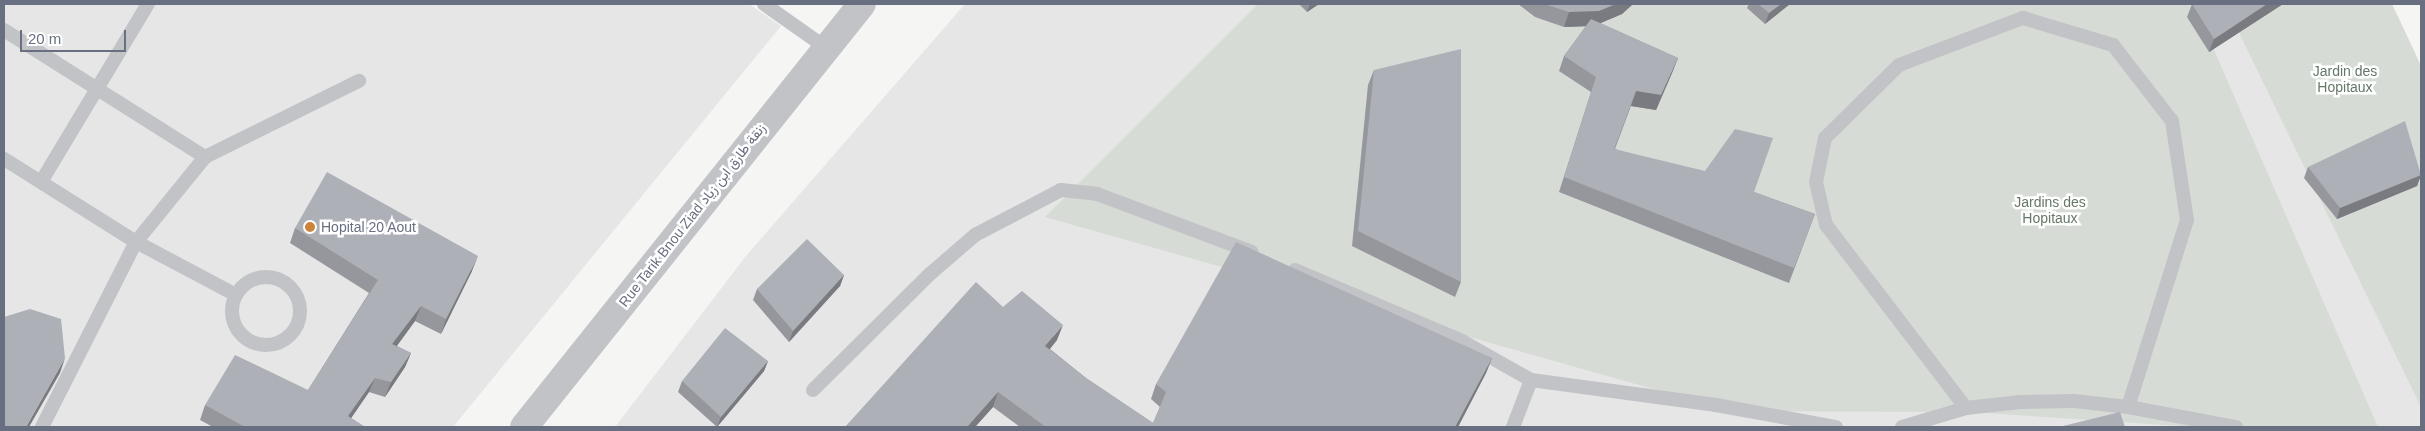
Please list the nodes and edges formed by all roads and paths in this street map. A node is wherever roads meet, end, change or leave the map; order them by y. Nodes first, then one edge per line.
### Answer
1 (148, 4) edge
2 (764, 4) edge
3 (862, 4) edge
4 (4, 30) edge
5 (825, 47) junction
6 (359, 81) dead end
7 (96, 91) junction
8 (205, 157) junction
9 (4, 159) edge
10 (41, 182) junction
11 (136, 242) junction
12 (1266, 258) edge
13 (1284, 265) edge
14 (236, 295) junction
15 (1531, 380) junction
16 (813, 390) dead end
17 (2128, 407) junction
18 (1966, 408) junction
19 (42, 427) edge
20 (524, 427) edge
21 (1513, 427) edge
22 (1836, 427) edge
23 (1902, 427) edge
24 (2236, 427) edge

1 - 7 lane
2 - 5 lane
3 - 5 street, Rue Tarik Bnou Ziad زنقة طارق ابن زياد
4 - 7 lane
5 - 20 street, Rue Tarik Bnou Ziad زنقة طارق ابن زياد
6 - 8 lane
7 - 8 lane
7 - 10 lane
8 - 11 lane
9 - 10 lane
10 - 11 lane
11 - 14 lane
11 - 19 lane
12 - 16 lane
13 - 15 lane
14 - 14 lane
15 - 21 lane
15 - 22 lane
17 - 18 lane
17 - 18 lane
17 - 24 lane
18 - 23 lane

